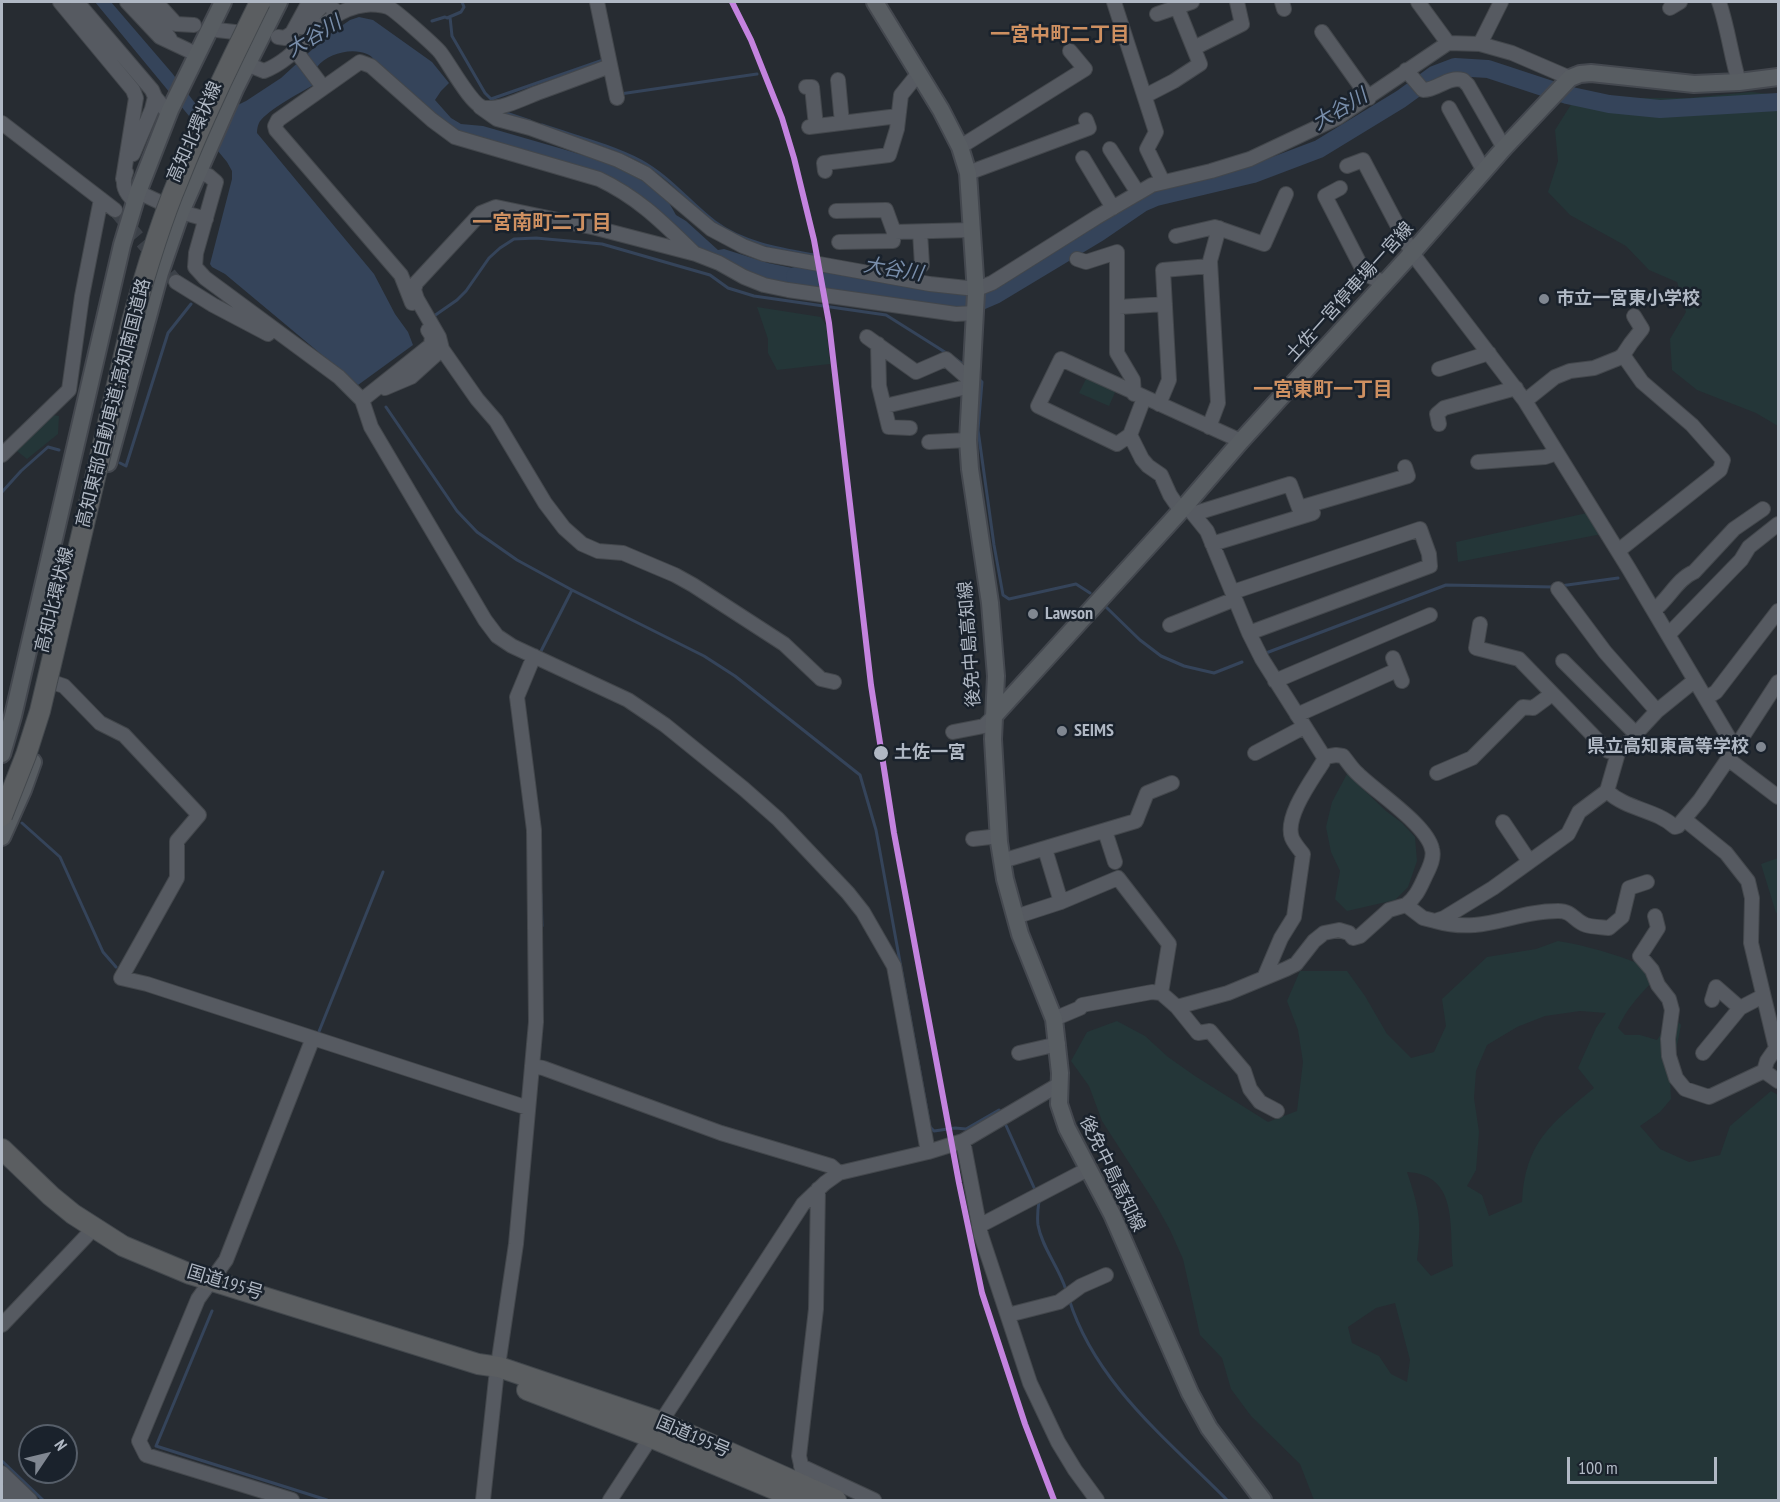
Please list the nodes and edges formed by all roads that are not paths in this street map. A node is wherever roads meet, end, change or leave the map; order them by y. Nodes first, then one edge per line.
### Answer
1 (60, 2) edge
2 (77, 2) edge
3 (127, 2) edge
4 (144, 2) edge
5 (156, 2) edge
6 (223, 2) edge
7 (260, 2) edge
8 (279, 2) edge
9 (309, 2) edge
10 (597, 2) edge
11 (874, 2) edge
12 (1114, 2) edge
13 (1192, 2) edge
14 (1237, 2) edge
15 (1418, 2) edge
16 (1501, 2) edge
17 (1719, 2) edge
18 (370, 3) edge
19 (1177, 7) junction
20 (339, 13) junction
21 (1157, 14) dead end
22 (297, 24) junction
23 (194, 25) dead end
24 (217, 30) dead end
25 (1322, 32) dead end
26 (254, 34) dead end
27 (278, 38) dead end
28 (1448, 43) junction
29 (171, 44) junction
30 (1480, 44) junction
31 (1194, 48) junction
32 (295, 50) junction
33 (1070, 51) dead end
34 (196, 54) junction
35 (249, 65) junction
36 (610, 66) junction
37 (1406, 70) junction
38 (918, 74) junction
39 (1779, 77) edge
40 (1569, 78) junction
41 (838, 80) dead end
42 (1739, 82) junction
43 (323, 87) junction
44 (806, 87) dead end
45 (1145, 96) junction
46 (155, 97) junction
47 (617, 98) dead end
48 (1369, 98) junction
49 (484, 107) junction
50 (1449, 108) dead end
51 (170, 112) junction
52 (898, 116) junction
53 (1086, 120) dead end
54 (842, 123) junction
55 (5, 131) edge
56 (960, 147) junction
57 (1504, 148) junction
58 (1110, 149) dead end
59 (1083, 158) dead end
60 (1347, 166) dead end
61 (825, 171) dead end
62 (1484, 171) junction
63 (199, 172) junction
64 (968, 173) junction
65 (123, 179) junction
66 (1163, 182) junction
67 (1340, 188) dead end
68 (1138, 193) junction
69 (1286, 194) dead end
70 (136, 197) junction
71 (101, 199) junction
72 (1113, 208) junction
73 (115, 210) tunnel mouth
74 (836, 211) dead end
75 (181, 212) junction
76 (206, 219) junction
77 (1219, 228) junction
78 (971, 230) junction
79 (894, 232) junction
80 (920, 232) junction
81 (1176, 236) dead end
82 (839, 242) dead end
83 (677, 243) junction
84 (1412, 253) junction
85 (1077, 259) dead end
86 (922, 265) dead end
87 (1210, 266) junction
88 (176, 282) tunnel mouth
89 (1385, 283) junction
90 (976, 290) junction
91 (1165, 304) junction
92 (1119, 307) junction
93 (975, 313) junction
94 (1634, 316) dead end
95 (442, 349) junction
96 (1489, 353) junction
97 (1623, 356) junction
98 (1439, 369) dead end
99 (339, 376) junction
100 (971, 384) junction
101 (1515, 388) junction
102 (69, 390) junction
103 (88, 391) junction
104 (1139, 396) junction
105 (367, 397) junction
106 (1525, 401) junction
107 (1159, 404) junction
108 (885, 406) junction
109 (1439, 424) dead end
110 (1209, 427) junction
111 (910, 428) dead end
112 (1130, 435) junction
113 (968, 440) junction
114 (1240, 441) junction
115 (929, 442) dead end
116 (1557, 453) junction
117 (2, 455) edge
118 (1478, 462) dead end
119 (1405, 467) dead end
120 (1414, 482) dead end
121 (1763, 509) dead end
122 (1187, 510) junction
123 (1779, 524) edge
124 (1212, 544) junction
125 (1618, 551) junction
126 (1558, 589) dead end
127 (1234, 596) junction
128 (1653, 610) junction
129 (1779, 610) edge
130 (1430, 615) dead end
131 (1480, 624) dead end
132 (1170, 625) dead end
133 (1249, 633) junction
134 (1668, 635) junction
135 (538, 659) junction
136 (1563, 661) dead end
137 (1397, 670) dead end
138 (1275, 681) junction
139 (1694, 681) junction
140 (834, 682) dead end
141 (1779, 682) edge
142 (55, 683) junction
143 (1552, 694) junction
144 (1711, 695) junction
145 (1657, 711) junction
146 (994, 716) junction
147 (1301, 721) junction
148 (953, 732) dead end
149 (1635, 734) junction
150 (1255, 753) dead end
151 (1618, 753) junction
152 (2, 754) edge
153 (1732, 754) junction
154 (1324, 757) junction
155 (1437, 773) dead end
156 (1172, 783) dead end
157 (1607, 790) junction
158 (1779, 797) edge
159 (2, 816) edge
160 (1684, 819) junction
161 (1503, 822) dead end
162 (1105, 831) junction
163 (999, 836) junction
164 (2, 837) edge
165 (973, 839) dead end
166 (1044, 849) junction
167 (1002, 861) junction
168 (1528, 861) junction
169 (1115, 862) dead end
170 (1647, 882) dead end
171 (1061, 902) junction
172 (1406, 905) junction
173 (1655, 916) dead end
174 (1015, 917) junction
175 (1435, 921) junction
176 (1264, 978) junction
177 (1161, 993) junction
178 (1763, 996) junction
179 (1712, 1000) dead end
180 (1177, 1007) junction
181 (1740, 1008) junction
182 (1054, 1019) junction
183 (1774, 1020) edge
184 (313, 1038) junction
185 (1058, 1044) junction
186 (1019, 1053) dead end
187 (1703, 1053) dead end
188 (537, 1067) junction
189 (1764, 1071) junction
190 (1779, 1081) edge
191 (1058, 1085) junction
192 (528, 1108) junction
193 (1277, 1112) dead end
194 (963, 1141) junction
195 (2, 1149) edge
196 (928, 1152) junction
197 (1088, 1169) junction
198 (839, 1173) junction
199 (818, 1189) junction
200 (979, 1226) junction
201 (94, 1228) junction
202 (1106, 1275) dead end
203 (210, 1280) junction
204 (1008, 1315) junction
205 (4, 1318) edge
206 (497, 1373) junction
207 (656, 1430) junction
208 (2, 1473) edge
209 (801, 1483) edge
210 (2, 1491) edge
211 (12, 1500) edge
212 (30, 1500) edge
213 (292, 1500) edge
214 (483, 1500) edge
215 (610, 1500) edge
216 (836, 1500) edge
217 (874, 1500) edge
218 (1097, 1500) edge
219 (1263, 1500) edge

1 - 65 street
2 - 46 street
3 - 29 street
4 - 29 street
5 - 23 street
6 - 34 main road, 高知北環状線
7 - 159 highway, 高知東部自動車道;高知南国道路, bridge
8 - 35 main road, 高知北環状線
9 - 22 street
10 - 36 street
11 - 38 main road, 後免中島高知線
12 - 45 street
13 - 19 street
14 - 31 street
15 - 28 street
16 - 30 street
17 - 42 street
18 - 20 street
18 - 49 street
19 - 21 street
19 - 31 street
20 - 22 street
20 - 32 street
22 - 27 street
24 - 26 street
25 - 48 street
28 - 30 street
28 - 37 street
29 - 34 street
30 - 40 street
31 - 45 street
32 - 35 street
32 - 43 street
33 - 56 street
34 - 51 main road, 高知北環状線
35 - 63 main road, 高知北環状線
36 - 47 street
36 - 49 street
37 - 48 street
37 - 57 street
38 - 52 street
38 - 56 main road, 後免中島高知線
39 - 42 main road
40 - 42 main road
40 - 57 main road, 土佐一宮停車場一宮線
41 - 54 street
43 - 83 street
43 - 105 street
44 - 54 street
45 - 66 street
46 - 51 street
46 - 65 street
48 - 66 street
49 - 90 street
50 - 62 street
51 - 70 main road, 高知北環状線
52 - 54 street
52 - 61 street
53 - 64 street
55 - 71 street
56 - 64 main road, 後免中島高知線
57 - 62 main road, 土佐一宮停車場一宮線
58 - 68 street
59 - 72 street
60 - 84 street
62 - 84 main road, 土佐一宮停車場一宮線
63 - 75 main road, 高知北環状線
63 - 76 street
64 - 78 main road, 後免中島高知線
65 - 70 street
66 - 68 street
67 - 89 street
68 - 72 street
69 - 77 street
70 - 75 street
70 - 103 main road, 高知北環状線
71 - 73 street
71 - 102 street
72 - 90 street
74 - 79 street
75 - 76 street
75 - 142 main road, 高知北環状線
76 - 99 street
77 - 81 street
77 - 87 street
78 - 80 street
78 - 90 main road, 後免中島高知線
79 - 80 street
79 - 82 street
80 - 86 street
83 - 93 street
83 - 95 street
84 - 89 main road, 土佐一宮停車場一宮線
84 - 96 street
85 - 92 street
87 - 91 street
87 - 110 street
88 - 99 street
89 - 114 main road, 土佐一宮停車場一宮線
90 - 93 main road, 後免中島高知線
91 - 92 street
91 - 107 street
92 - 104 street
93 - 100 main road, 後免中島高知線
94 - 97 street
95 - 105 street
95 - 140 street
96 - 98 street
96 - 101 street
97 - 106 street
97 - 125 street
99 - 105 street
100 - 108 street
100 - 108 street
100 - 113 main road, 後免中島高知線
101 - 106 street
101 - 109 street
102 - 103 street
102 - 117 street
103 - 152 main road, 高知北環状線
104 - 107 street
104 - 112 street
104 - 112 street
105 - 135 street
106 - 116 street
107 - 110 street
108 - 111 street
110 - 114 street
112 - 122 street
113 - 115 street
113 - 146 main road, 後免中島高知線
114 - 122 main road, 土佐一宮停車場一宮線
116 - 118 street
116 - 125 street
119 - 122 street
120 - 124 street
121 - 128 street
122 - 124 street
122 - 146 main road, 土佐一宮停車場一宮線
123 - 134 street
124 - 127 street
125 - 128 street
126 - 145 street
127 - 132 street
127 - 133 street
127 - 133 street
128 - 134 street
129 - 144 street
130 - 138 street
131 - 143 street
133 - 138 street
134 - 139 street
135 - 188 street
135 - 196 street
136 - 149 street
137 - 147 street
138 - 147 street
139 - 144 street
139 - 145 street
141 - 153 street
142 - 164 main road, 高知北環状線
142 - 184 street
143 - 151 street
143 - 155 street
144 - 153 street
145 - 149 street
146 - 148 street
146 - 163 main road, 後免中島高知線
147 - 150 street
147 - 154 street
149 - 151 street
151 - 157 street
153 - 158 street
153 - 160 street
154 - 172 street
154 - 176 street
156 - 162 street
157 - 160 street
157 - 168 street
160 - 178 street
161 - 168 street
162 - 166 street
162 - 169 street
163 - 165 street
163 - 167 main road, 後免中島高知線
166 - 167 street
166 - 171 street
167 - 174 main road, 後免中島高知線
168 - 175 street
170 - 175 street
171 - 174 street
171 - 177 street
172 - 175 street
172 - 176 street
173 - 189 street
174 - 182 main road, 後免中島高知線
176 - 180 street
177 - 180 street
177 - 182 street
178 - 181 street
178 - 183 street
179 - 181 street
180 - 193 street
181 - 187 street
182 - 185 main road, 後免中島高知線
183 - 189 street
184 - 192 street
184 - 203 street
185 - 186 street
185 - 191 main road, 後免中島高知線
188 - 192 street
188 - 198 street
189 - 190 street
191 - 194 street
191 - 197 main road, 後免中島高知線
192 - 206 street
194 - 196 street
194 - 200 street
195 - 201 highway, 国道195号
196 - 198 street
197 - 200 street
197 - 219 main road, 後免中島高知線
198 - 199 street
199 - 207 street
199 - 209 street
200 - 204 street
201 - 203 highway, 国道195号
201 - 205 street
202 - 204 street
203 - 206 highway, 国道195号
203 - 213 street
204 - 218 street
206 - 207 highway, 国道195号
206 - 214 street
207 - 209 highway, 国道195号
207 - 215 street
208 - 212 street
209 - 216 highway, 国道195号
209 - 217 street
210 - 211 street

